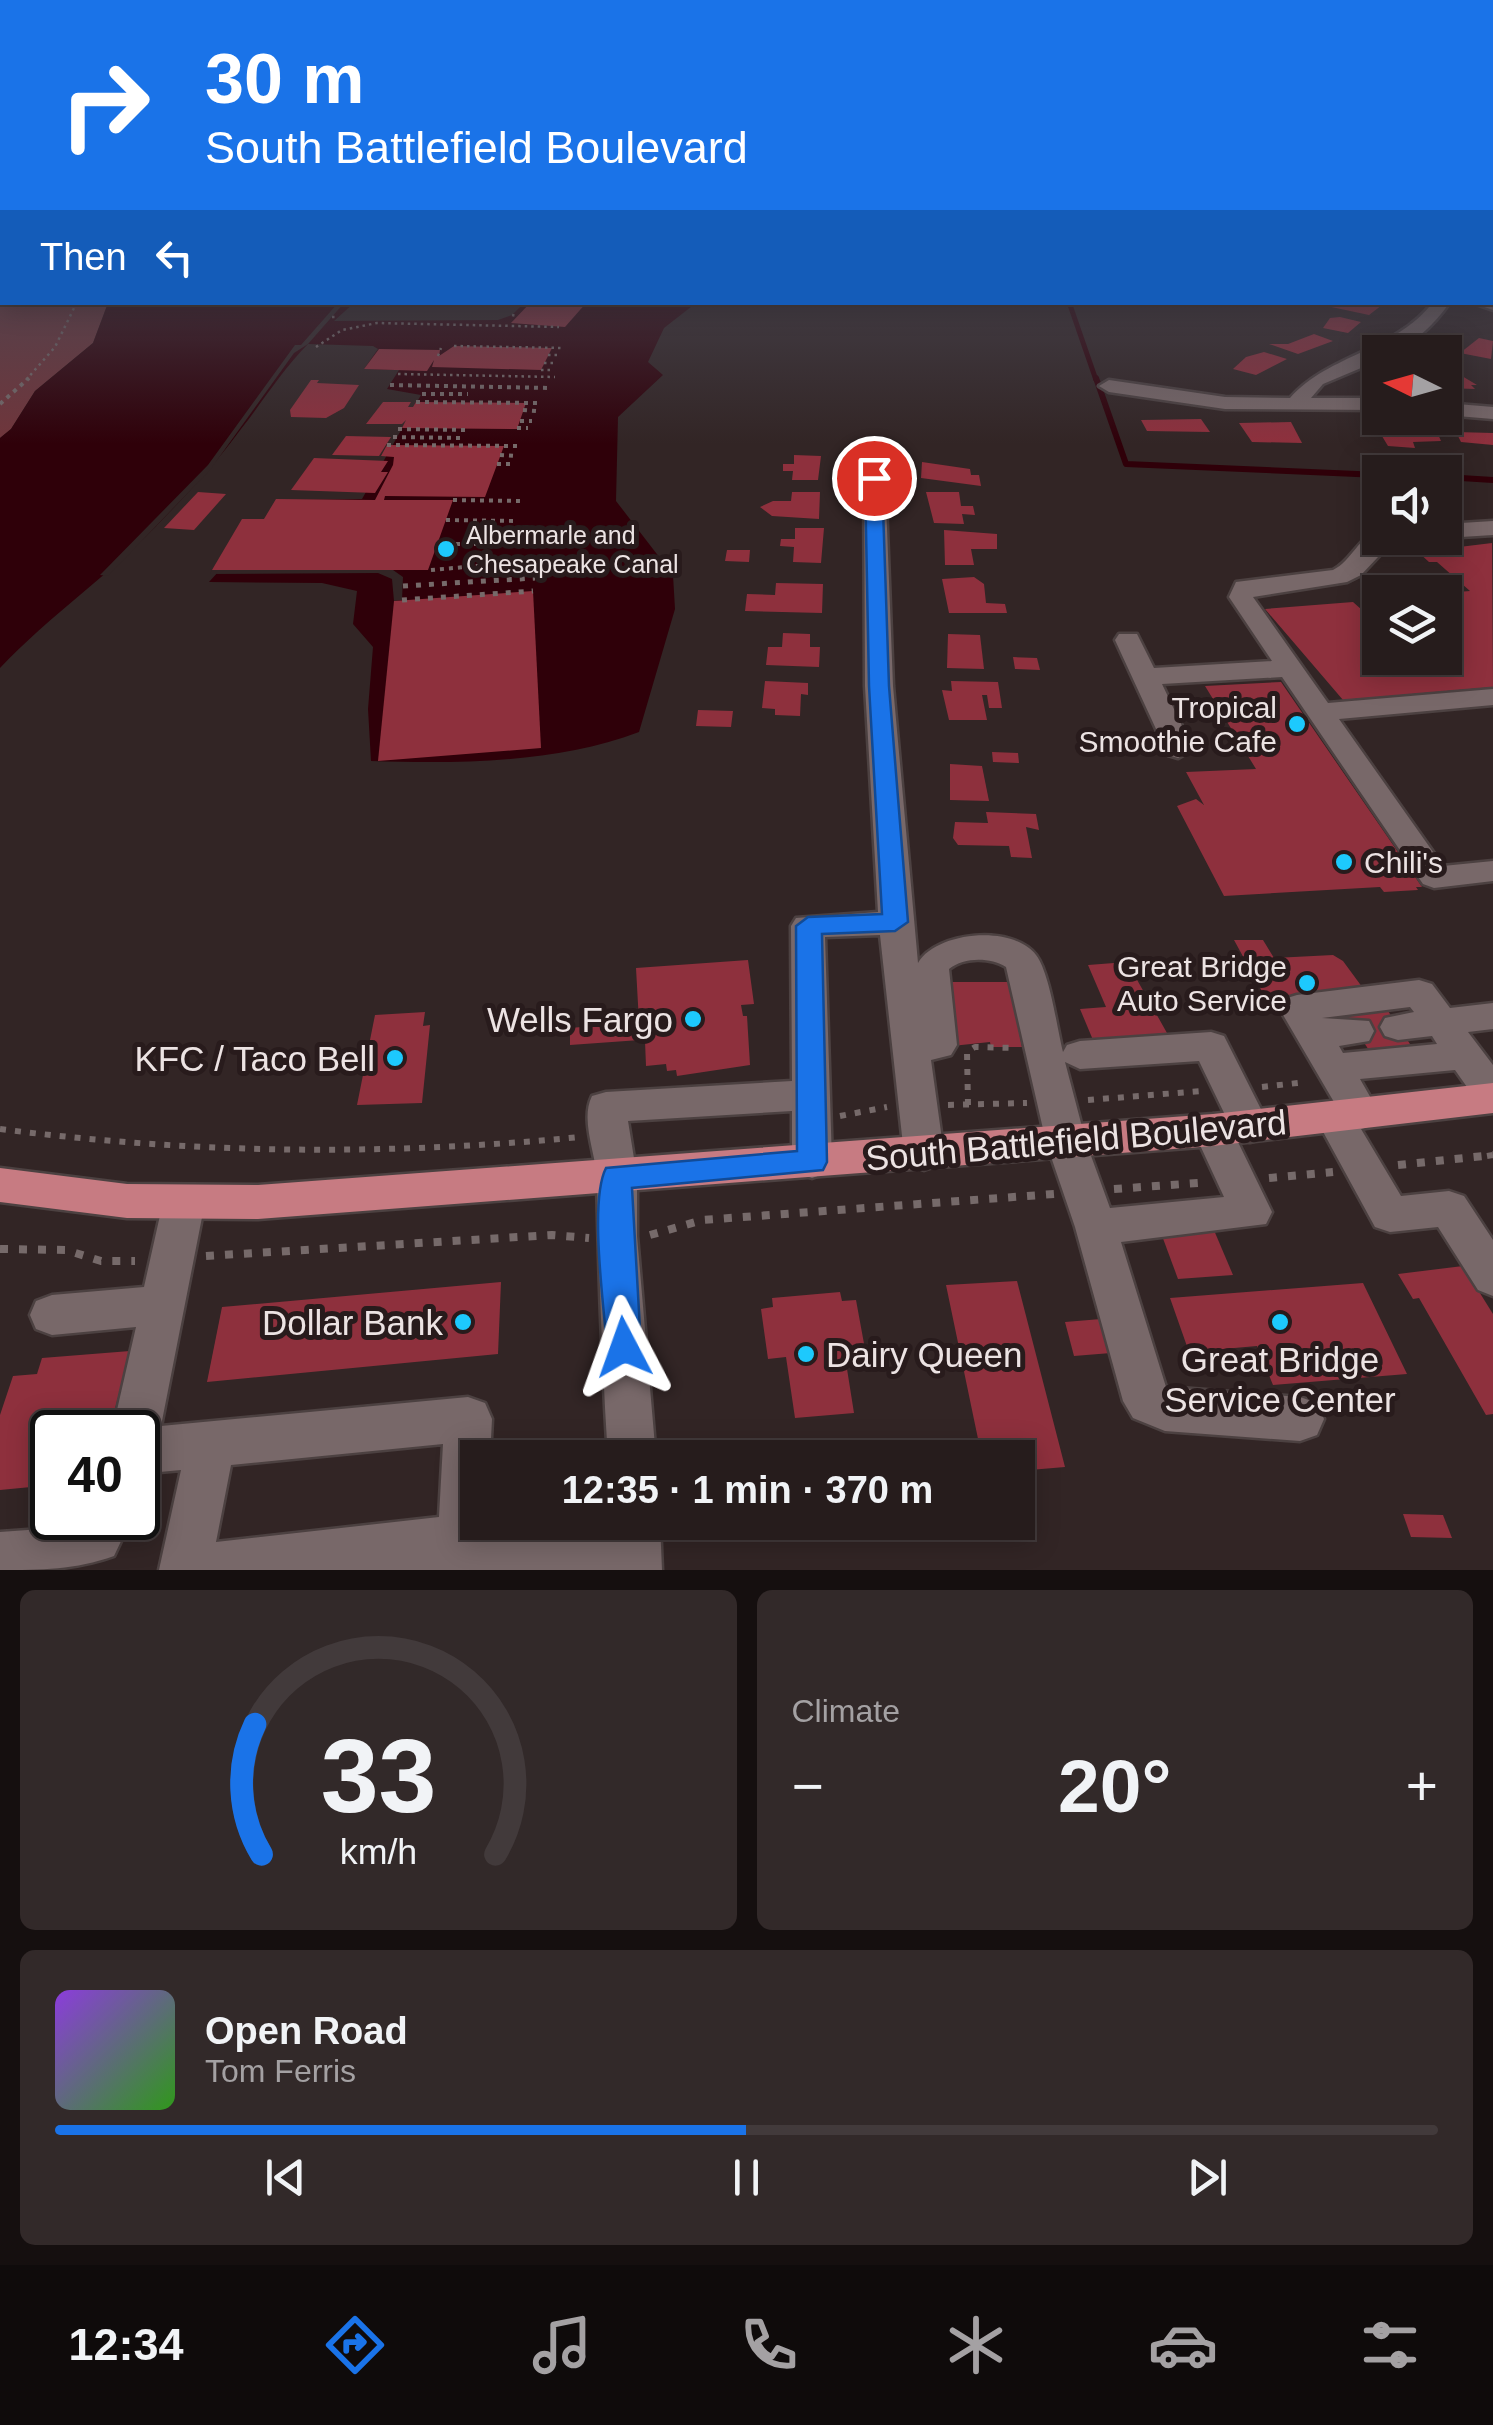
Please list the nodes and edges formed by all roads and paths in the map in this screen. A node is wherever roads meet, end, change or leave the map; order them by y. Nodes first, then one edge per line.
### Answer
1 (76, 305) edge
2 (1440, 305) edge
3 (332, 317) dead end
4 (338, 317) dead end
5 (365, 321) dead end
6 (377, 323) junction
7 (559, 327) dead end
8 (1408, 335) edge
9 (454, 346) dead end
10 (316, 347) dead end
11 (441, 348) dead end
12 (562, 348) dead end
13 (548, 355) dead end
14 (438, 356) dead end
15 (559, 356) dead end
16 (1362, 361) edge
17 (544, 363) dead end
18 (556, 363) dead end
19 (541, 370) dead end
20 (552, 370) dead end
21 (398, 374) dead end
22 (555, 377) dead end
23 (390, 385) dead end
24 (1109, 386) dead end
25 (550, 388) dead end
26 (467, 397) dead end
27 (1297, 402) junction
28 (539, 403) dead end
29 (0, 404) edge
30 (1362, 404) edge
31 (523, 410) dead end
32 (1462, 410) edge
33 (536, 411) dead end
34 (1493, 413) edge
35 (520, 421) dead end
36 (532, 421) dead end
37 (517, 428) dead end
38 (528, 428) dead end
39 (398, 429) dead end
40 (466, 430) dead end
41 (393, 437) dead end
42 (463, 438) dead end
43 (387, 444) dead end
44 (519, 446) dead end
45 (874, 450) dead end
46 (500, 456) dead end
47 (515, 456) dead end
48 (497, 464) dead end
49 (512, 464) dead end
50 (454, 500) dead end
51 (521, 501) dead end
52 (446, 520) dead end
53 (518, 520) dead end
54 (1493, 528) edge
55 (1462, 529) edge
56 (438, 544) dead end
57 (515, 544) dead end
58 (1364, 555) edge
59 (534, 561) dead end
60 (431, 570) dead end
61 (535, 578) dead end
62 (403, 586) dead end
63 (533, 591) dead end
64 (402, 600) dead end
65 (1128, 640) dead end
66 (1290, 668) junction
67 (1145, 677) junction
68 (1493, 697) edge
69 (1320, 712) junction
70 (1178, 749) dead end
71 (1493, 871) edge
72 (895, 922) junction
73 (1493, 1016) edge
74 (1441, 1022) junction
75 (1398, 1027) dead end
76 (1356, 1031) dead end
77 (1314, 1036) junction
78 (1019, 1047) junction
79 (911, 1050) junction
80 (1080, 1055) dead end
81 (1464, 1055) junction
82 (1334, 1068) junction
83 (811, 1095) junction
84 (1493, 1096) edge
85 (968, 1105) dead end
86 (1347, 1116) junction
87 (1232, 1128) junction
88 (1066, 1142) junction
89 (924, 1154) junction
90 (1493, 1155) edge
91 (812, 1162) junction
92 (1364, 1169) junction
93 (617, 1177) junction
94 (1236, 1180) junction
95 (0, 1185) edge
96 (184, 1202) junction
97 (1090, 1209) junction
98 (616, 1236) junction
99 (0, 1249) edge
100 (172, 1258) junction
101 (1493, 1278) edge
102 (162, 1305) junction
103 (52, 1316) dead end
104 (141, 1410) edge
105 (1300, 1418) dead end
106 (467, 1440) edge
107 (631, 1440) edge
108 (211, 1444) junction
109 (160, 1449) edge
110 (463, 1540) joint
111 (97, 1542) edge
112 (635, 1546) edge
113 (0, 1557) edge
114 (184, 1570) edge
115 (197, 1570) edge

1 - 29 path
2 - 8 street
3 - 4 path
5 - 6 path
6 - 7 path
6 - 10 path
9 - 12 path
11 - 14 path
13 - 15 path
16 - 27 street
17 - 18 path
19 - 20 path
21 - 22 path
23 - 25 path
24 - 27 street
26 - 28 path
27 - 30 street
31 - 33 path
32 - 34 street
35 - 36 path
37 - 38 path
39 - 40 path
41 - 42 path
43 - 44 path
45 - 72 street
46 - 47 path
48 - 49 path
50 - 51 path
52 - 53 path
54 - 55 street
56 - 57 path
58 - 66 street
59 - 60 path
61 - 62 path
63 - 64 path
65 - 67 street
66 - 67 street
66 - 69 street
67 - 70 street
68 - 69 street
69 - 71 street
72 - 79 street
72 - 83 street
73 - 74 street
74 - 75 street
74 - 77 street
74 - 81 street
76 - 77 street
77 - 82 street
78 - 79 street
78 - 85 path
78 - 88 street
79 - 89 street
80 - 87 street
81 - 82 street
81 - 84 street
82 - 86 street
83 - 91 street
83 - 93 street
84 - 86 main road, South Battlefield Boulevard
86 - 87 main road, South Battlefield Boulevard
86 - 92 street
87 - 88 main road, South Battlefield Boulevard
87 - 94 street
88 - 89 main road, South Battlefield Boulevard
88 - 97 street
89 - 91 main road, South Battlefield Boulevard
90 - 92 path
91 - 93 main road, South Battlefield Boulevard
92 - 94 path
92 - 101 street
93 - 96 main road, South Battlefield Boulevard
93 - 98 street
94 - 97 path
94 - 97 street
95 - 96 main road, South Battlefield Boulevard
96 - 100 street
97 - 98 path
97 - 105 street
98 - 100 path
98 - 107 street
99 - 100 path
100 - 102 street
102 - 103 street
102 - 104 street
106 - 108 street
108 - 109 street
108 - 114 street
110 - 112 street
110 - 115 street
111 - 113 street

